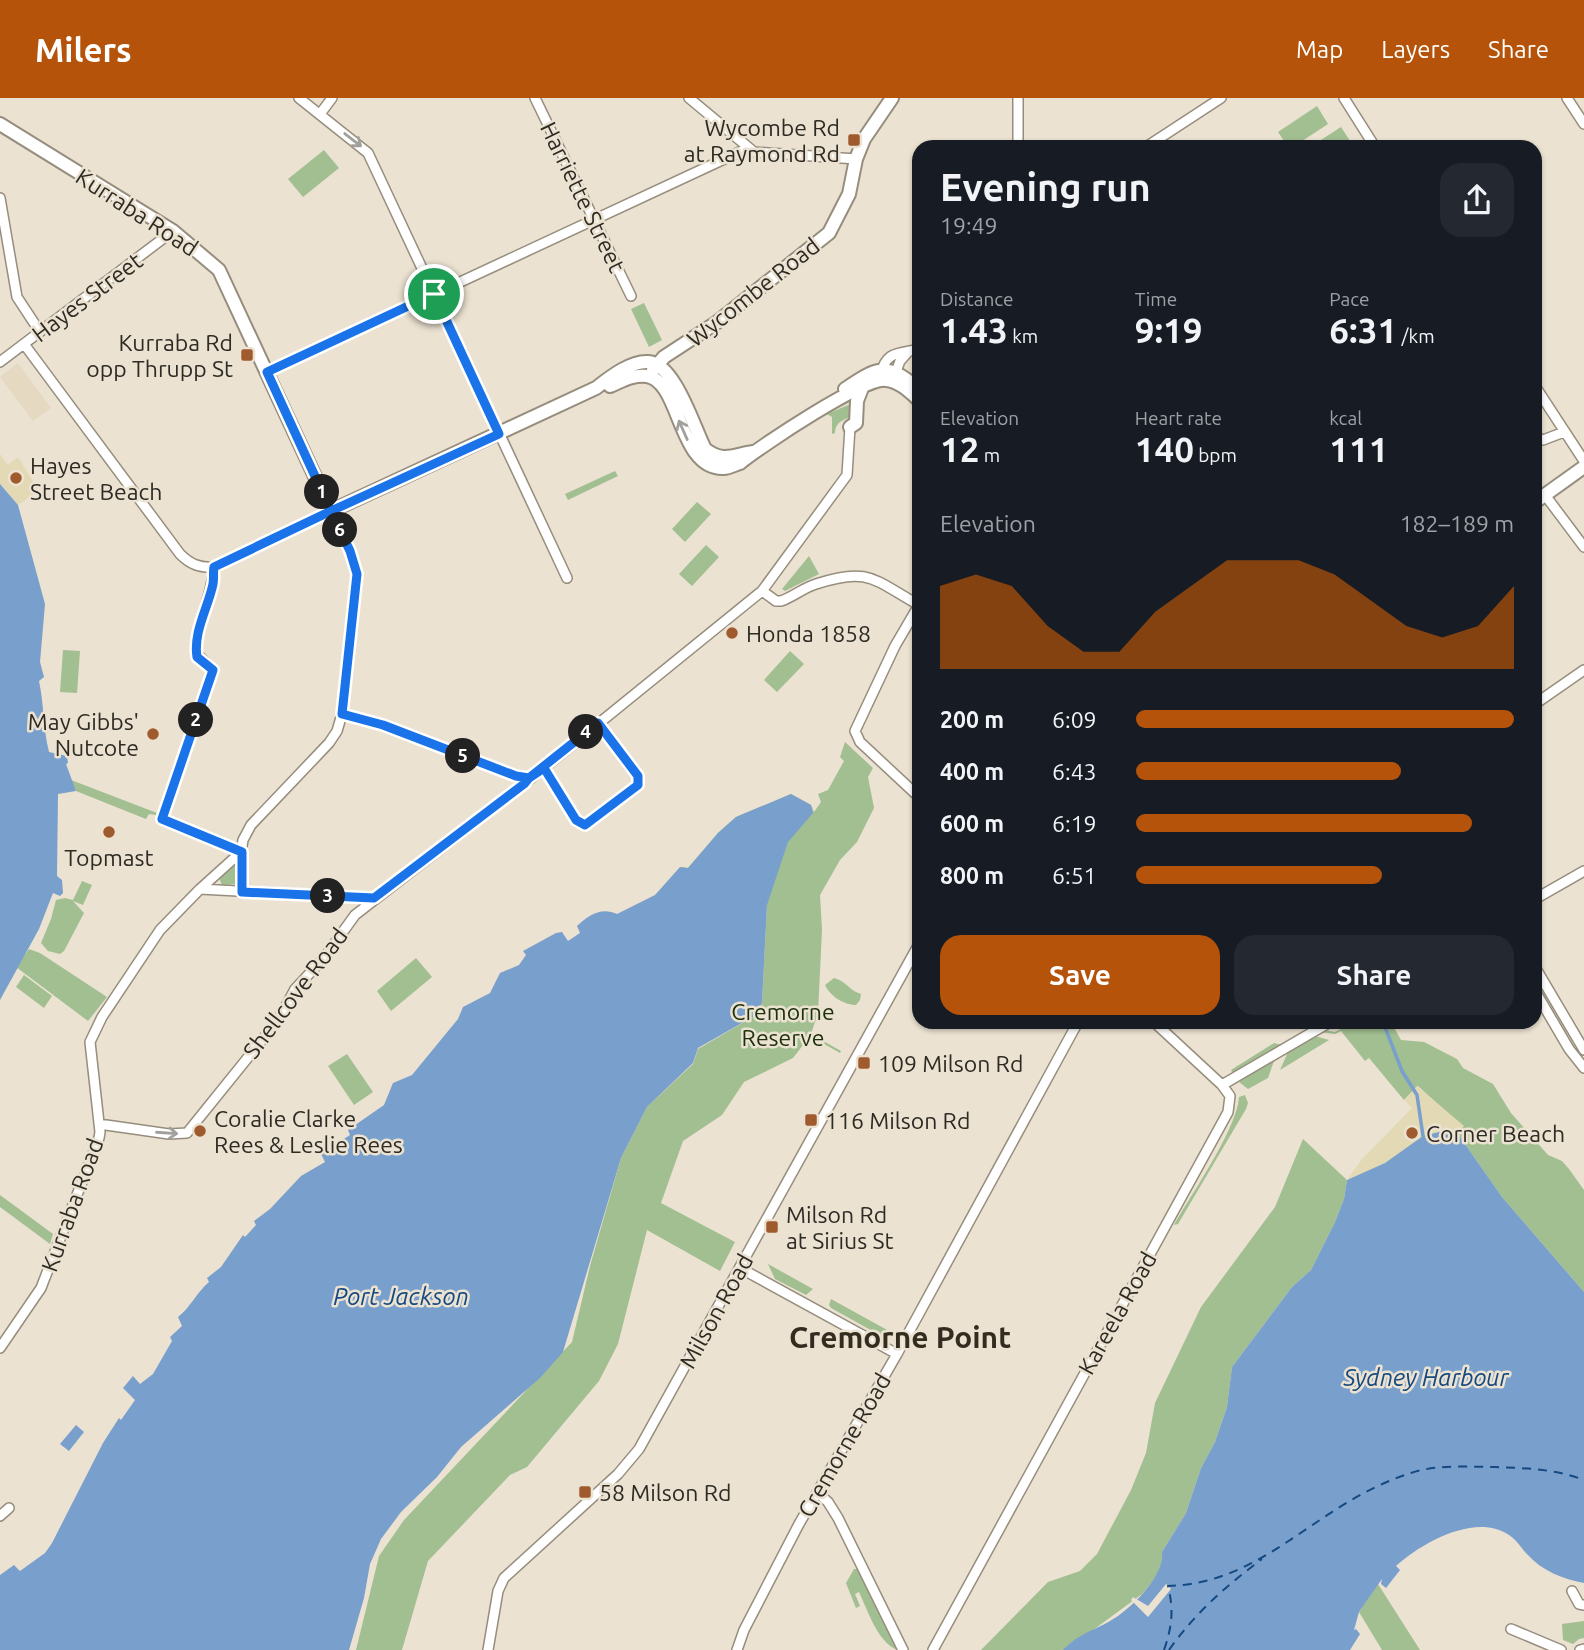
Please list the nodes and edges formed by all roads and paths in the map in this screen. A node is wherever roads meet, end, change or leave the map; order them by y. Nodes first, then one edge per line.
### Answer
1 (299, 98) edge
2 (332, 98) edge
3 (535, 98) edge
4 (689, 98) edge
5 (892, 98) edge
6 (1018, 98) edge
7 (1221, 98) edge
8 (1343, 98) edge
9 (1567, 98) edge
10 (320, 114) junction
11 (0, 124) edge
12 (1584, 124) edge
13 (1018, 140) edge
14 (1157, 140) edge
15 (1370, 140) edge
16 (748, 148) junction
17 (856, 159) junction
18 (0, 198) edge
19 (595, 221) junction
20 (173, 231) junction
21 (434, 294) junction
22 (631, 296) dead end
23 (40, 332) junction
24 (24, 344) junction
25 (912, 351) edge
26 (908, 352) junction
27 (0, 362) edge
28 (656, 364) junction
29 (267, 372) junction
30 (888, 375) junction
31 (649, 376) junction
32 (912, 387) edge
33 (596, 388) junction
34 (862, 388) junction
35 (912, 394) edge
36 (1542, 397) edge
37 (826, 405) junction
38 (850, 427) joint
39 (1564, 432) junction
40 (499, 434) junction
41 (1542, 440) edge
42 (753, 452) junction
43 (1584, 461) edge
44 (1584, 467) edge
45 (1542, 497) edge
46 (1542, 500) edge
47 (331, 511) junction
48 (1584, 547) edge
49 (214, 567) junction
50 (567, 578) dead end
51 (762, 591) junction
52 (912, 601) edge
53 (912, 617) edge
54 (1584, 670) edge
55 (1542, 699) edge
56 (342, 714) junction
57 (598, 723) junction
58 (544, 768) junction
59 (529, 778) junction
60 (912, 790) edge
61 (242, 852) junction
62 (1584, 872) edge
63 (200, 889) junction
64 (242, 892) junction
65 (1542, 895) edge
66 (374, 898) junction
67 (912, 957) edge
68 (1542, 979) edge
69 (1542, 1003) edge
70 (1074, 1029) edge
71 (1162, 1029) edge
72 (1318, 1029) edge
73 (1584, 1050) edge
74 (1584, 1068) edge
75 (1223, 1085) junction
76 (99, 1124) junction
77 (740, 1268) junction
78 (0, 1348) edge
79 (897, 1354) junction
80 (818, 1493) junction
81 (9, 1508) dead end
82 (0, 1516) edge
83 (1572, 1591) dead end
84 (1584, 1605) edge
85 (1511, 1629) dead end
86 (488, 1650) edge
87 (737, 1650) edge
88 (903, 1650) edge
89 (933, 1650) edge
90 (1561, 1650) edge

1 - 10 street
2 - 10 street
3 - 19 street, Harriette Street
4 - 16 street
5 - 17 main road, Wycombe Road
6 - 13 street
7 - 14 street
8 - 15 street
9 - 12 street
10 -> 21 street
11 - 20 main road, Kurraba Road
16 - 17 street
16 - 19 street
17 - 28 main road, Wycombe Road
18 - 23 street
19 - 21 street
19 - 22 street, Harriette Street
20 - 23 street, Hayes Street
20 - 29 main road, Kurraba Road
21 - 29 street
21 - 40 street
23 - 24 street, Hayes Street
24 - 27 street, Hayes Street
24 - 49 street
25 - 26 street
26 - 30 street
26 - 30 street
28 - 31 main road, Wycombe Road
28 - 33 main road, Wycombe Road
28 - 42 main road
29 - 47 main road, Kurraba Road
30 - 32 main road
30 - 34 main road
30 - 35 main road
30 - 37 main road
31 - 33 main road, Wycombe Road
42 -> 31 main road
33 - 40 main road, Wycombe Road
34 - 37 main road
34 - 38 main road
36 - 39 street
37 - 42 main road
38 - 51 street, Shellcove Road
39 - 41 street
39 - 43 street
40 - 47 main road, Wycombe Road
40 - 50 street
44 - 45 main road
46 - 48 street
47 - 49 street
47 - 56 street, Kurraba Road
49 - 61 street
51 - 52 street
51 - 57 street, Shellcove Road
53 - 60 street
54 - 55 street
56 - 59 street
56 - 61 street, Kurraba Road
57 - 58 street, Shellcove Road
57 - 58 street
58 - 59 street, Shellcove Road
59 - 66 street, Shellcove Road
61 - 63 street, Kurraba Road
61 - 64 street, Kurraba Road
62 - 65 street
63 - 64 street
63 - 76 street, Kurraba Road
64 - 66 street
76 -> 66 street, Shellcove Road
67 - 77 street, Milson Road
68 - 73 street
69 - 74 street
70 - 79 street, Cremorne Road
71 - 75 street
72 - 75 street
75 - 89 street, Kareela Road
76 - 78 street, Kurraba Road
77 - 79 street
77 - 86 street, Milson Road
79 - 80 street, Cremorne Road
80 - 87 street, Cremorne Road
80 - 88 street
81 - 82 street
83 - 84 street
85 - 90 street

